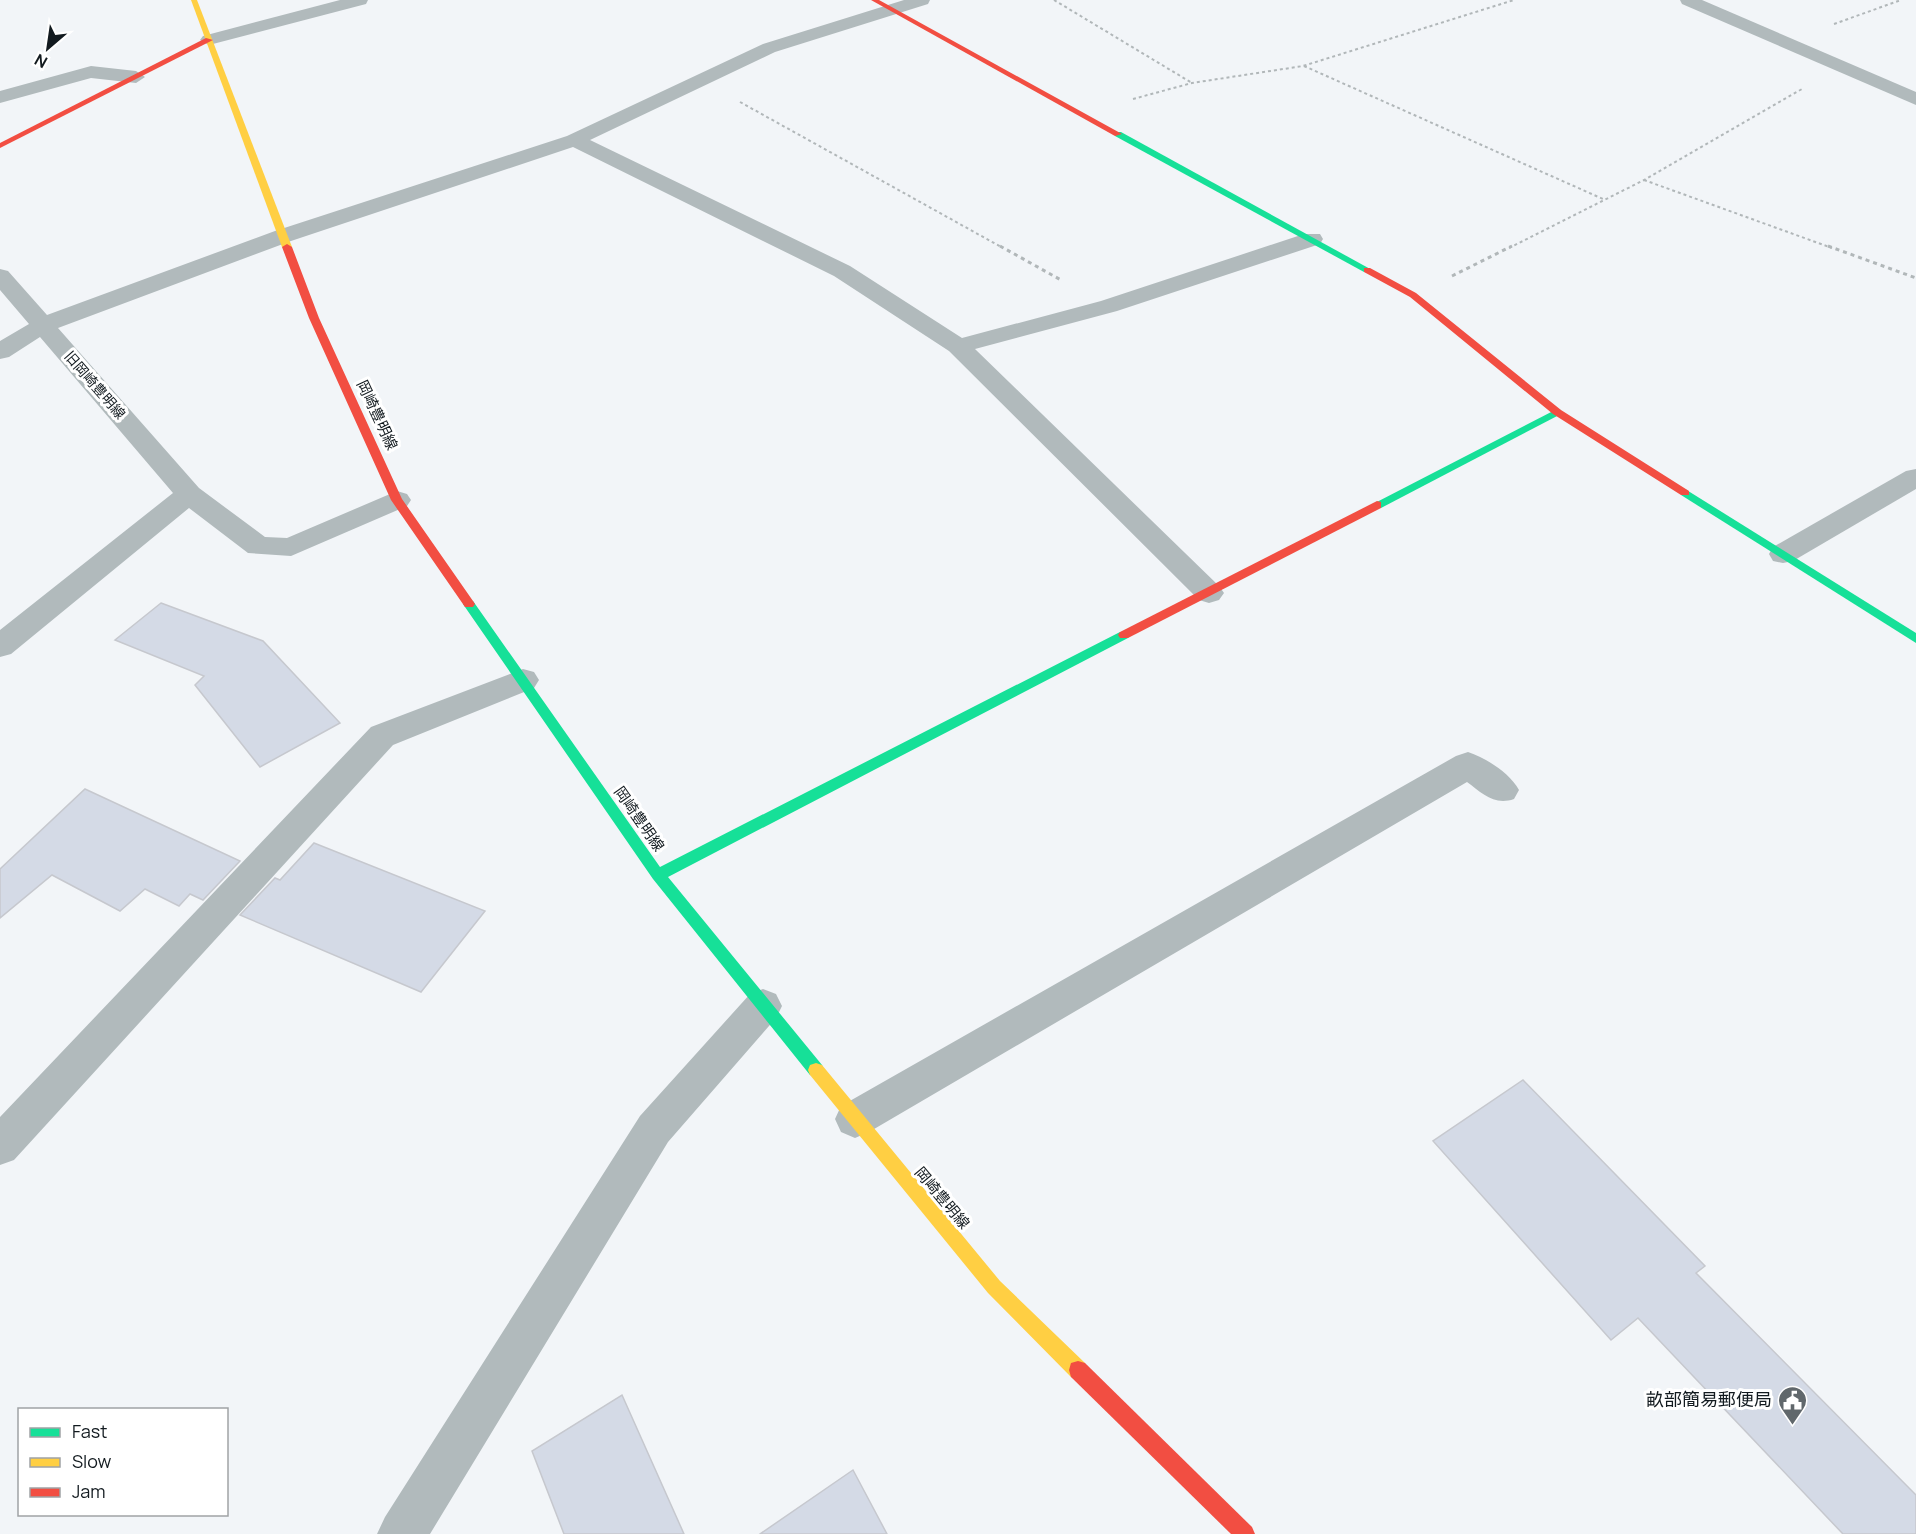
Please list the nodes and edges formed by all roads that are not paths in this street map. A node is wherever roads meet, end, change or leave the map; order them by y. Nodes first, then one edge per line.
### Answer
1 (194, 0) edge
2 (360, 0) edge
3 (922, 0) edge
4 (1688, 0) edge
5 (883, 4) edge
6 (209, 40) junction
7 (136, 77) junction
8 (0, 97) edge
9 (1916, 99) edge
10 (574, 140) junction
11 (0, 146) edge
12 (283, 236) junction
13 (1312, 239) junction
14 (0, 276) edge
15 (44, 325) junction
16 (958, 346) junction
17 (0, 352) edge
18 (1557, 412) junction
19 (1916, 477) edge
20 (189, 494) junction
21 (398, 500) junction
22 (1783, 554) junction
23 (1209, 593) junction
24 (1916, 639) edge
25 (0, 646) edge
26 (522, 680) junction
27 (1502, 790) dead end
28 (658, 875) junction
29 (763, 1006) junction
30 (855, 1119) junction
31 (0, 1146) edge
32 (402, 1534) edge
33 (1245, 1534) edge

1 - 6 street, 岡崎豊明線
2 - 6 street
3 - 5 street
4 - 9 street
5 - 10 street
5 - 13 street
6 - 7 street
6 - 12 street, 岡崎豊明線
7 - 8 street
7 - 11 street
10 - 12 street
10 - 16 street
12 - 15 street
12 - 21 street, 岡崎豊明線
13 - 16 street
13 - 18 street
14 - 15 street, 旧岡崎豊明線
15 - 17 street
15 - 20 street, 旧岡崎豊明線
16 - 23 street
18 - 22 street
18 - 23 street
19 - 22 street
20 - 21 street, 旧岡崎豊明線
20 - 25 street
21 - 26 street, 岡崎豊明線
22 - 24 street
23 - 28 street
26 - 28 street, 岡崎豊明線
26 - 31 street
27 - 30 street
28 - 29 street, 岡崎豊明線
29 - 30 street, 岡崎豊明線
29 - 32 street
30 - 33 street, 岡崎豊明線

